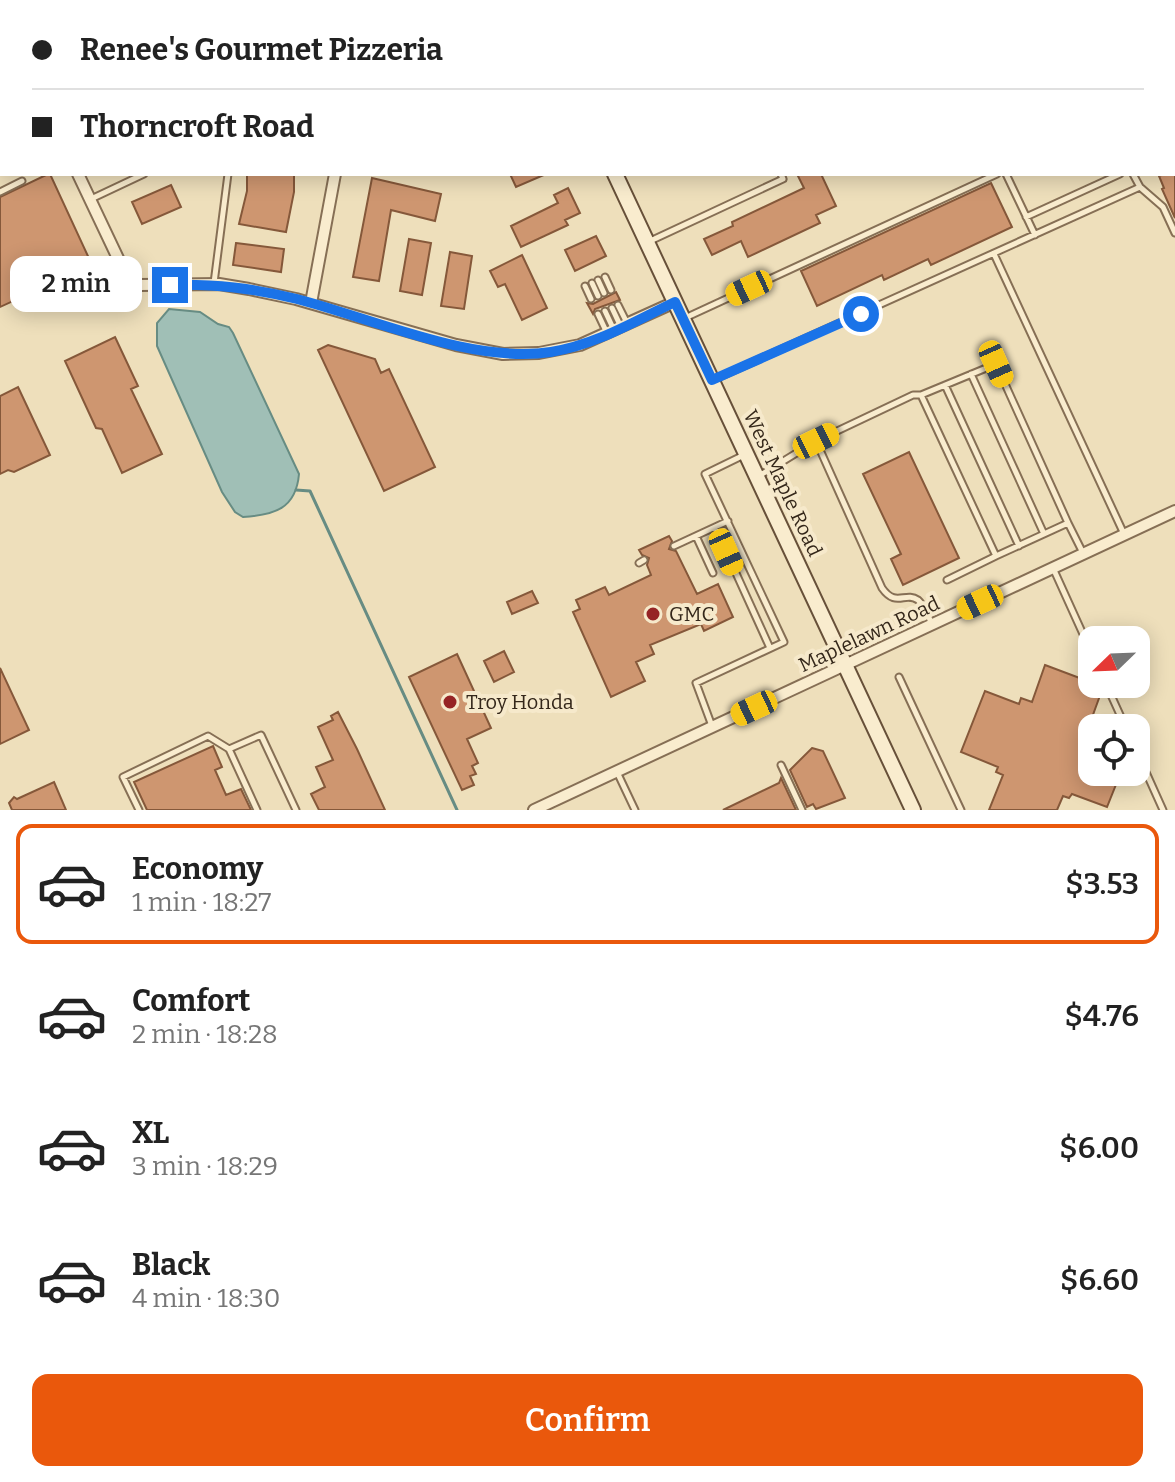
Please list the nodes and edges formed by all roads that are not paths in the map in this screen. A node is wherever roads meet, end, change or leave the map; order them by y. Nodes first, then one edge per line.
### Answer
1 (79, 176) edge
2 (140, 176) edge
3 (228, 176) edge
4 (335, 176) edge
5 (616, 176) edge
6 (782, 176) edge
7 (993, 176) edge
8 (1007, 176) edge
9 (1116, 176) edge
10 (1134, 176) edge
11 (22, 181) dead end
12 (1140, 187) junction
13 (0, 192) edge
14 (90, 199) junction
15 (1026, 217) junction
16 (1175, 233) edge
17 (1035, 235) junction
18 (647, 242) junction
19 (994, 254) junction
20 (213, 284) junction
21 (601, 295) joint
22 (675, 302) junction
23 (311, 303) junction
24 (683, 319) junction
25 (618, 330) junction
26 (971, 374) junction
27 (712, 380) junction
28 (945, 385) junction
29 (921, 395) junction
30 (816, 441) junction
31 (747, 453) junction
32 (758, 477) junction
33 (1175, 511) edge
34 (728, 521) junction
35 (1068, 523) junction
36 (715, 527) junction
37 (1044, 534) junction
38 (1124, 535) junction
39 (696, 536) junction
40 (674, 546) dead end
41 (1019, 546) junction
42 (1083, 554) junction
43 (996, 556) junction
44 (1053, 568) junction
45 (713, 573) dead end
46 (947, 580) dead end
47 (932, 624) junction
48 (1079, 626) edge
49 (770, 648) junction
50 (845, 664) junction
51 (899, 677) dead end
52 (713, 727) junction
53 (229, 749) junction
54 (781, 765) dead end
55 (617, 772) junction
56 (1150, 781) edge
57 (139, 810) edge
58 (257, 810) edge
59 (296, 810) edge
60 (534, 810) edge
61 (635, 810) edge
62 (802, 810) edge
63 (913, 810) edge
64 (961, 810) edge
65 (1163, 810) edge

1 - 14 street
2 - 14 lane
3 - 20 lane
4 - 23 street
5 - 18 main road, West Maple Road
6 - 18 lane
7 - 24 lane
8 - 15 lane
9 - 15 lane
10 - 12 lane
11 - 13 lane
12 - 16 lane
12 - 17 lane
14 - 20 street
15 - 17 lane
17 - 19 lane
18 - 22 main road, West Maple Road
19 - 27 lane
19 - 38 lane
20 - 23 street
21 - 21 lane
22 - 24 main road, West Maple Road
22 - 25 street
23 - 25 street
24 - 27 main road, West Maple Road
25 - 25 lane
26 - 28 lane
26 - 35 lane
26 - 37 lane
27 - 31 main road, West Maple Road
28 - 29 lane
28 - 41 lane
29 - 30 lane
29 - 43 lane
30 - 32 lane
30 - 47 lane
31 - 32 main road, West Maple Road
31 - 34 lane
32 - 50 main road, West Maple Road
33 - 38 street, Maplelawn Road
34 - 36 lane
34 - 49 lane
35 - 37 lane
35 - 42 lane
36 - 39 lane
36 - 49 lane
37 - 41 lane
38 - 42 street, Maplelawn Road
39 - 40 lane
39 - 45 lane
41 - 43 lane
42 - 44 street, Maplelawn Road
43 - 46 lane
44 - 47 street, Maplelawn Road
44 - 48 lane
47 - 50 street, Maplelawn Road
49 - 52 lane
50 - 52 street, Maplelawn Road
50 - 63 main road, West Maple Road
51 - 64 lane
52 - 55 street, Maplelawn Road
53 - 57 lane
53 - 58 lane
53 - 59 lane
54 - 62 lane
55 - 60 street, Maplelawn Road
55 - 61 lane
56 - 65 lane

